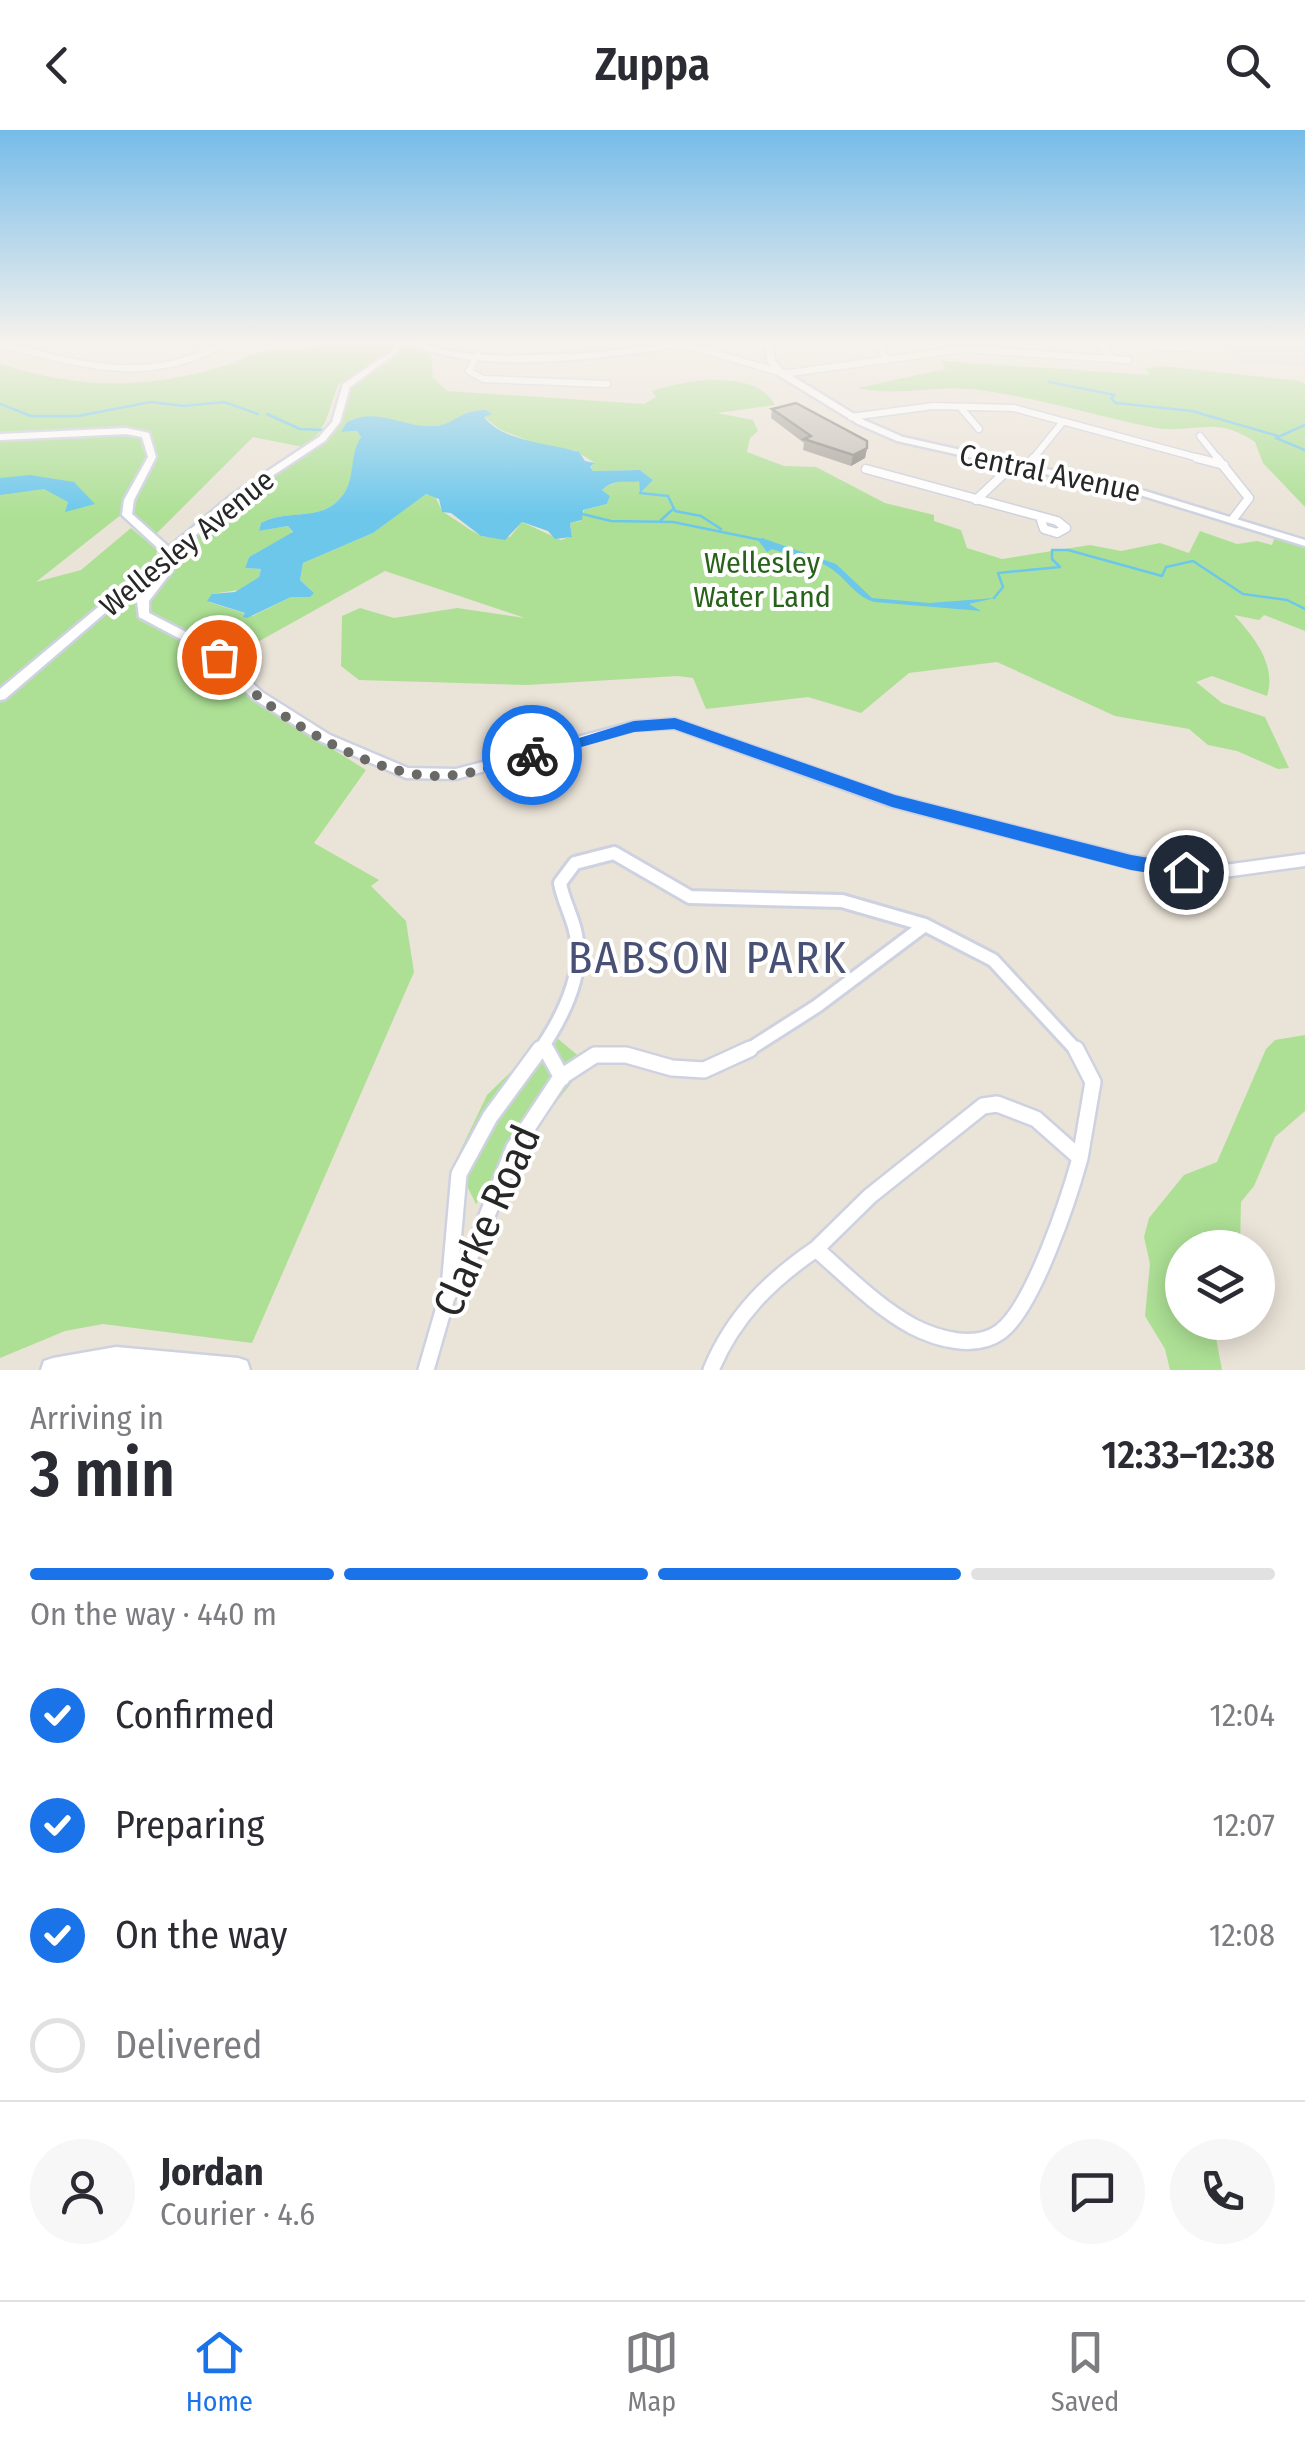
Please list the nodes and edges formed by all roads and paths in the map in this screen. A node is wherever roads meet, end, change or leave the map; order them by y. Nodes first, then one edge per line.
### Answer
1 (343, 400) edge
2 (824, 400) edge
3 (960, 406) junction
4 (851, 417) junction
5 (1062, 424) junction
6 (979, 429) dead end
7 (1200, 436) dead end
8 (0, 437) edge
9 (1013, 464) junction
10 (1224, 465) junction
11 (1026, 467) junction
12 (866, 469) dead end
13 (976, 500) junction
14 (1040, 517) dead end
15 (1232, 519) junction
16 (1305, 543) edge
17 (170, 560) junction
18 (0, 696) edge
19 (1305, 860) edge
20 (926, 925) junction
21 (544, 1045) junction
22 (562, 1078) junction
23 (1080, 1158) junction
24 (816, 1249) junction
25 (446, 1298) junction
26 (53, 1370) edge
27 (238, 1370) edge
28 (426, 1370) edge
29 (711, 1370) edge

1 - 17 main road, Wellesley Avenue
2 - 4 main road, Central Avenue
3 - 4 street
3 - 5 street
3 - 6 street
4 - 9 main road, Central Avenue
5 - 10 street
5 - 11 street
7 - 10 street
8 - 17 main road
9 - 11 main road, Central Avenue
9 - 13 street
10 - 15 street
11 - 15 main road, Central Avenue
12 - 13 street
13 - 14 street
15 - 16 main road, Central Avenue
17 - 18 main road, Wellesley Avenue
17 - 19 main road
20 - 21 street
20 - 22 street, Clarke Road
20 - 23 street
21 - 22 street
21 - 25 street
22 - 25 street, Clarke Road
23 - 24 street
23 - 24 street
24 - 29 street
25 - 28 street, Clarke Road
26 - 27 main road

